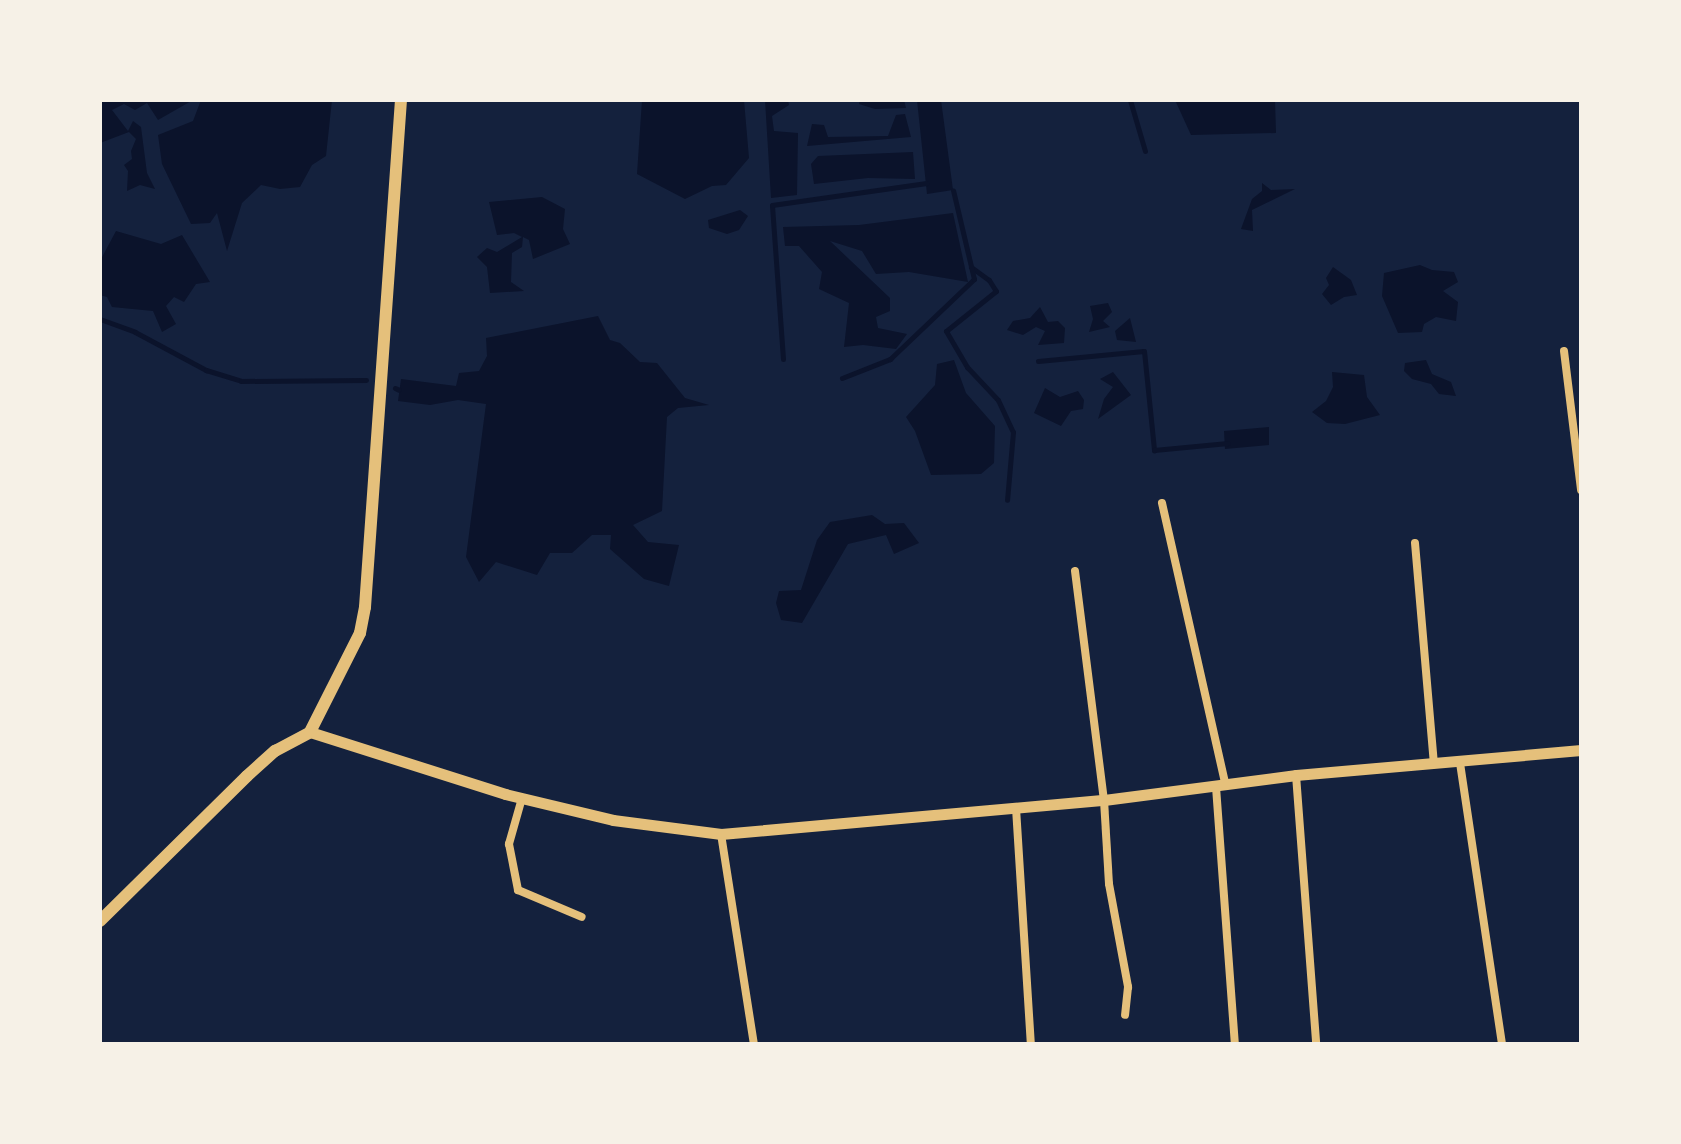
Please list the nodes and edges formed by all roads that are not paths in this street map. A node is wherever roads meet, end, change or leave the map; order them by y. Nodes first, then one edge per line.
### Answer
1 (401, 100) edge
2 (1564, 351) dead end
3 (1581, 490) edge
4 (1162, 503) dead end
5 (1415, 543) dead end
6 (1075, 571) dead end
7 (310, 732) junction
8 (1581, 750) edge
9 (1460, 763) junction
10 (1434, 764) junction
11 (1296, 775) junction
12 (1221, 786) junction
13 (522, 798) junction
14 (1104, 800) junction
15 (1016, 808) junction
16 (721, 834) junction
17 (582, 917) dead end
18 (100, 921) edge
19 (1125, 1015) dead end
20 (754, 1044) edge
21 (1031, 1044) edge
22 (1235, 1044) edge
23 (1316, 1044) edge
24 (1502, 1044) edge

1 - 7 main road
2 - 3 street
4 - 12 street
5 - 10 street
6 - 14 street
7 - 13 street
7 - 18 main road
8 - 9 street
9 - 10 street
9 - 24 street
10 - 11 street
11 - 12 street
11 - 23 street
12 - 14 street
12 - 22 street
13 - 16 street
13 - 17 street
14 - 15 street
14 - 19 street
15 - 16 street
15 - 21 street
16 - 20 street

